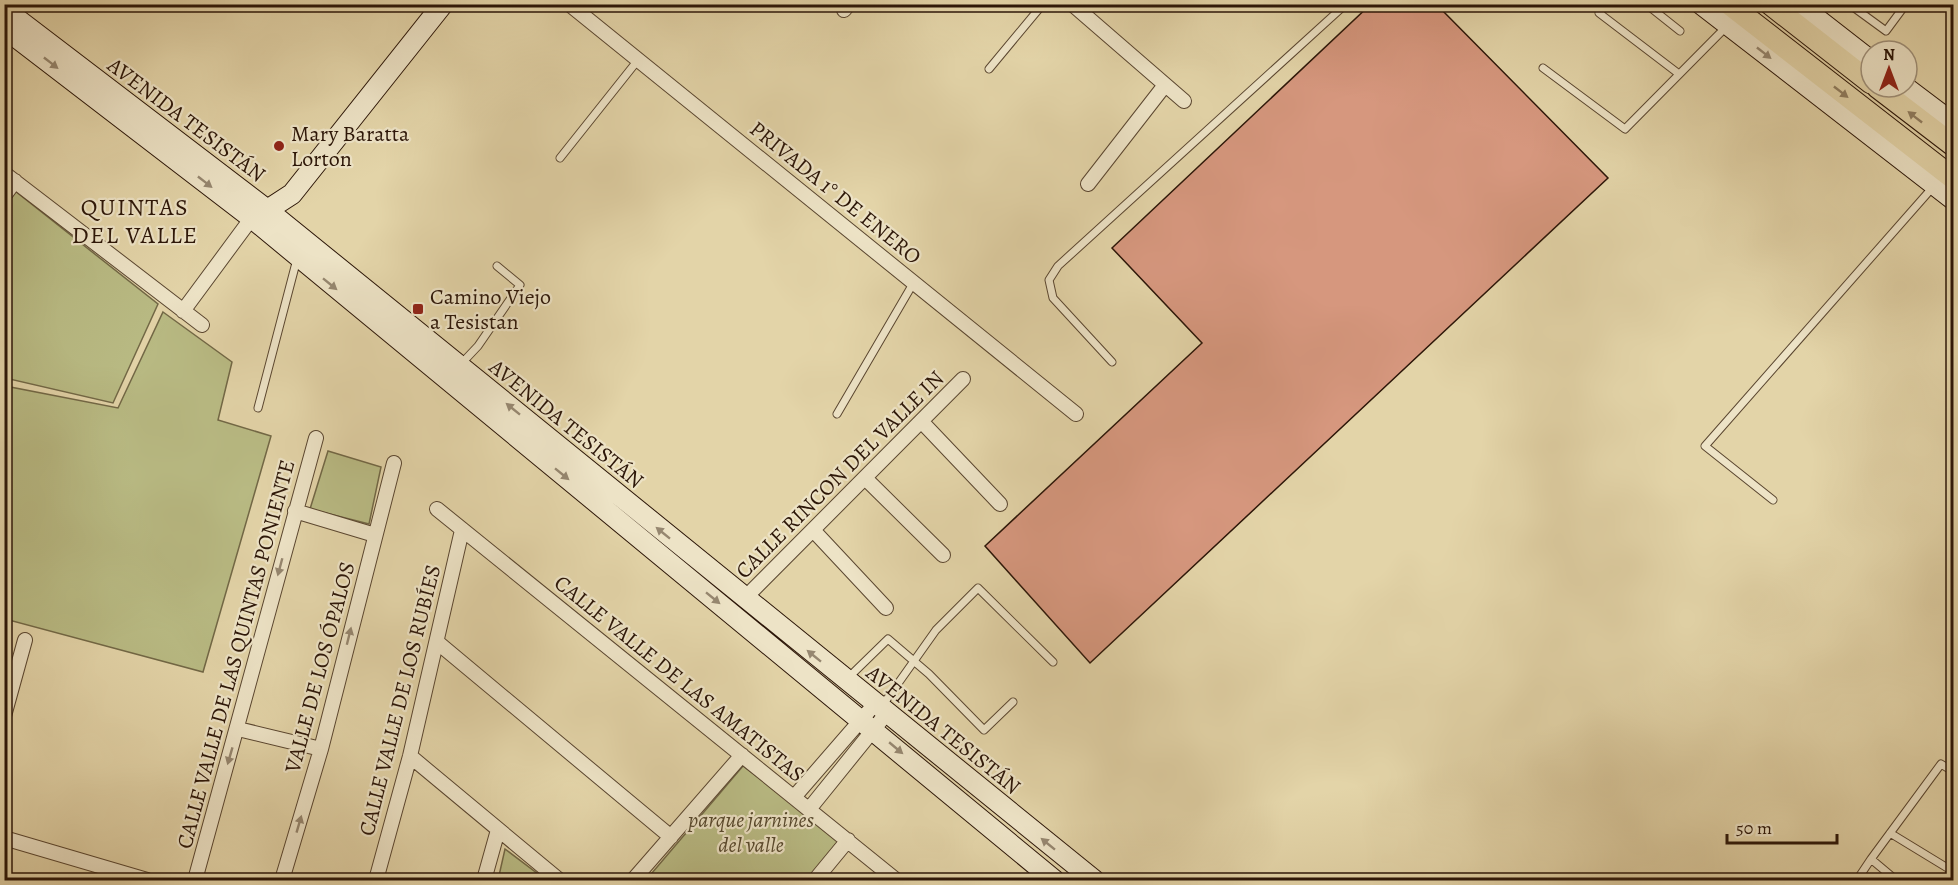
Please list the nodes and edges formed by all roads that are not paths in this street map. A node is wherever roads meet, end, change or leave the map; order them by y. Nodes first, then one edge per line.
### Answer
1 (443, 4) edge
2 (568, 4) edge
3 (1043, 4) edge
4 (1072, 4) edge
5 (1346, 4) edge
6 (1607, 4) edge
7 (1646, 4) edge
8 (1701, 4) edge
9 (1770, 4) edge
10 (1798, 4) edge
11 (1849, 4) edge
12 (1906, 4) edge
13 (9, 15) edge
14 (1728, 15) edge
15 (1680, 31) dead end
16 (1859, 52) edge
17 (638, 60) junction
18 (1543, 68) dead end
19 (989, 69) dead end
20 (1859, 73) edge
21 (1679, 74) junction
22 (1165, 85) junction
23 (1919, 98) edge
24 (1892, 99) edge
25 (1184, 101) dead end
26 (1953, 124) edge
27 (1953, 146) edge
28 (560, 158) dead end
29 (1947, 175) edge
30 (10, 177) edge
31 (1088, 184) dead end
32 (4, 196) edge
33 (1953, 201) edge
34 (260, 214) junction
35 (298, 257) junction
36 (497, 266) dead end
37 (914, 282) junction
38 (183, 310) junction
39 (202, 325) dead end
40 (1112, 362) dead end
41 (459, 366) junction
42 (963, 379) dead end
43 (258, 408) dead end
44 (837, 414) dead end
45 (1076, 414) dead end
46 (921, 421) junction
47 (316, 438) dead end
48 (394, 464) dead end
49 (865, 478) junction
50 (1773, 500) dead end
51 (1000, 504) dead end
52 (437, 509) dead end
53 (295, 511) junction
54 (462, 530) junction
55 (813, 530) junction
56 (375, 535) junction
57 (943, 555) dead end
58 (744, 599) junction
59 (886, 608) dead end
60 (25, 640) dead end
61 (437, 642) junction
62 (915, 662) junction
63 (1053, 662) dead end
64 (845, 681) junction
65 (1012, 702) dead end
66 (876, 713) junction
67 (4, 716) edge
68 (238, 729) junction
69 (321, 749) junction
70 (742, 755) junction
71 (410, 756) junction
72 (1953, 772) edge
73 (795, 796) junction
74 (810, 808) junction
75 (498, 830) junction
76 (1890, 833) junction
77 (671, 837) junction
78 (4, 838) edge
79 (848, 840) junction
80 (1871, 859) junction
81 (1953, 872) edge
82 (147, 880) edge
83 (195, 880) edge
84 (282, 880) edge
85 (376, 880) edge
86 (484, 880) edge
87 (559, 880) edge
88 (633, 880) edge
89 (814, 880) edge
90 (896, 880) edge
91 (1054, 880) edge
92 (1094, 880) edge
93 (1857, 880) edge
94 (1896, 880) edge

1 - 34 street
2 - 17 street, PRIVADA 1° DE ENERO
3 - 19 lane
4 - 22 street
5 - 40 lane
6 - 21 lane
7 - 15 lane
8 - 14 street
9 - 20 main road
10 - 16 street
11 - 12 lane
13 - 34 street, AVENIDA TESISTÁN
14 - 21 lane
14 -> 29 main road
17 - 28 lane
17 - 37 street, PRIVADA 1° DE ENERO
18 - 21 lane
22 - 25 street
22 - 31 street
23 - 26 street
27 -> 24 main road
29 - 33 street
29 - 50 lane
30 - 32 street
30 - 38 street
34 - 35 street, AVENIDA TESISTÁN
34 - 38 street
34 - 41 street, AVENIDA TESISTÁN
35 - 43 lane
35 -> 66 street, AVENIDA TESISTÁN
36 - 41 lane
37 - 44 lane
37 - 45 street, PRIVADA 1° DE ENERO
38 - 39 street
58 -> 41 street, AVENIDA TESISTÁN
42 - 46 street, CALLE RINCON DEL VALLE IN
46 - 49 street, CALLE RINCON DEL VALLE IN
46 - 51 street
47 - 53 street, CALLE VALLE DE LAS QUINTAS PONIENTE
48 - 56 street, VALLE DE LOS ÓPALOS
49 - 55 street, CALLE RINCON DEL VALLE IN
49 - 57 street
52 - 54 street, CALLE VALLE DE LAS AMATISTAS
53 - 56 street
53 -> 68 street, CALLE VALLE DE LAS QUINTAS PONIENTE
54 - 61 street, CALLE VALLE DE LOS RUBÍES
54 - 70 street, CALLE VALLE DE LAS AMATISTAS
55 - 58 street, CALLE RINCON DEL VALLE IN
55 - 59 street
69 -> 56 street, VALLE DE LOS ÓPALOS
64 -> 58 street, AVENIDA TESISTÁN
60 - 67 street
61 - 71 street, CALLE VALLE DE LOS RUBÍES
61 - 77 street
62 - 63 lane
62 - 64 lane
62 - 65 lane
62 - 66 lane
64 - 66 street, AVENIDA TESISTÁN
66 - 73 street
66 - 74 street
66 -> 91 street, AVENIDA TESISTÁN
92 -> 66 street, AVENIDA TESISTÁN
68 - 69 street
68 -> 83 street, CALLE VALLE DE LAS QUINTAS PONIENTE
84 -> 69 street, VALLE DE LOS ÓPALOS
70 - 73 street, CALLE VALLE DE LAS AMATISTAS
70 - 77 street
71 - 75 street
71 - 85 street, CALLE VALLE DE LOS RUBÍES
72 - 76 lane
73 - 74 street, CALLE VALLE DE LAS AMATISTAS
74 - 79 street, CALLE VALLE DE LAS AMATISTAS
75 - 86 street
75 - 87 street
76 - 80 lane
76 - 81 lane
77 - 88 street
78 - 82 street
79 - 89 street
79 - 90 street, CALLE VALLE DE LAS AMATISTAS
80 - 93 lane
80 - 94 lane

